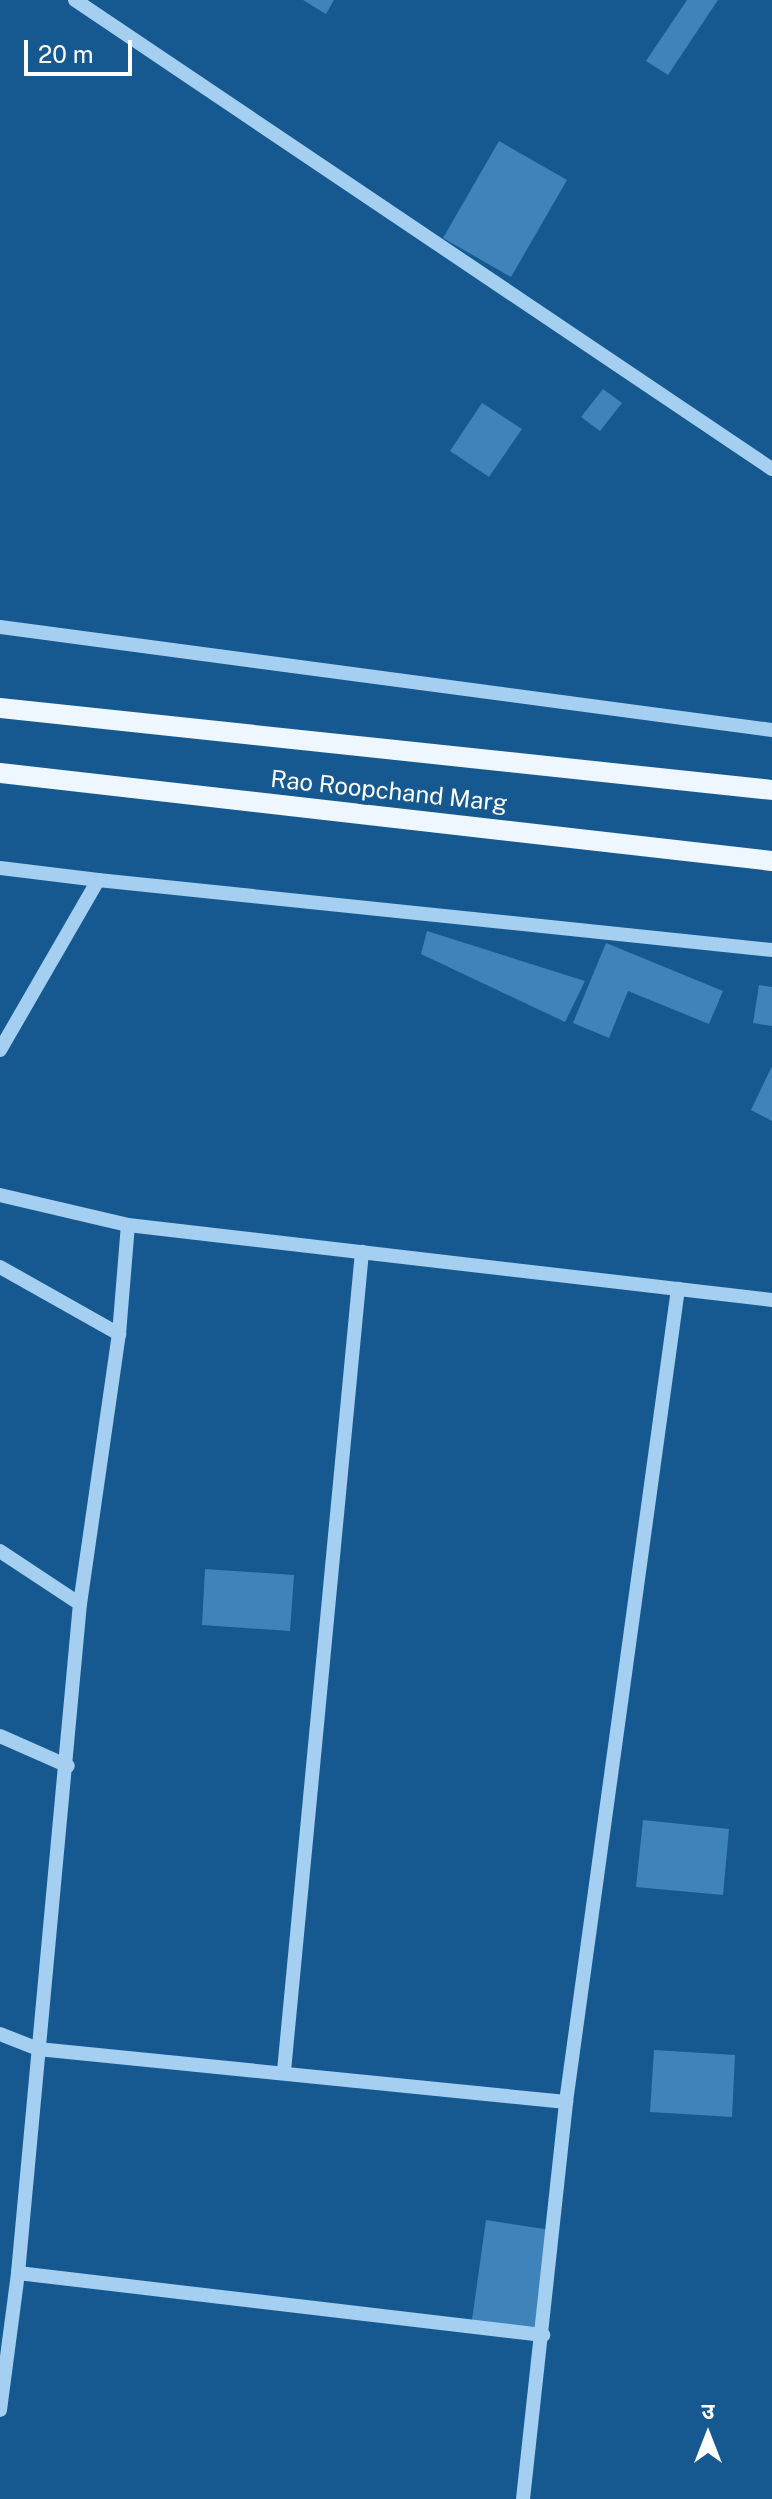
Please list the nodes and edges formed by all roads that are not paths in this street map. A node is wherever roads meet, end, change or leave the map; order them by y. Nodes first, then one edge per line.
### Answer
1 (75, 0) edge
2 (772, 469) edge
3 (0, 627) edge
4 (0, 708) edge
5 (772, 730) edge
6 (0, 773) edge
7 (772, 790) edge
8 (772, 861) edge
9 (0, 868) edge
10 (98, 880) junction
11 (772, 950) edge
12 (0, 1050) edge
13 (0, 1195) edge
14 (128, 1225) junction
15 (362, 1252) junction
16 (0, 1267) edge
17 (678, 1289) junction
18 (772, 1300) edge
19 (119, 1334) junction
20 (0, 1551) edge
21 (80, 1604) junction
22 (0, 1736) edge
23 (68, 1766) junction
24 (0, 2034) edge
25 (38, 2049) junction
26 (284, 2071) junction
27 (566, 2102) junction
28 (18, 2273) junction
29 (543, 2335) junction
30 (0, 2410) edge
31 (523, 2499) edge

1 - 2 street
3 - 5 street
4 - 7 main road, Rao Roopchand Marg
6 - 8 main road, Rao Roopchand Marg
9 - 10 street
10 - 11 street
10 - 12 street
13 - 14 street
14 - 15 street
14 - 19 street
15 - 17 street
15 - 26 street
16 - 19 street
17 - 18 street
17 - 27 street
19 - 21 street
20 - 21 street
21 - 23 street
22 - 23 street
23 - 25 street
24 - 25 street
25 - 26 street
25 - 28 street
26 - 27 street
27 - 29 street
28 - 29 street
28 - 30 street
29 - 31 street

